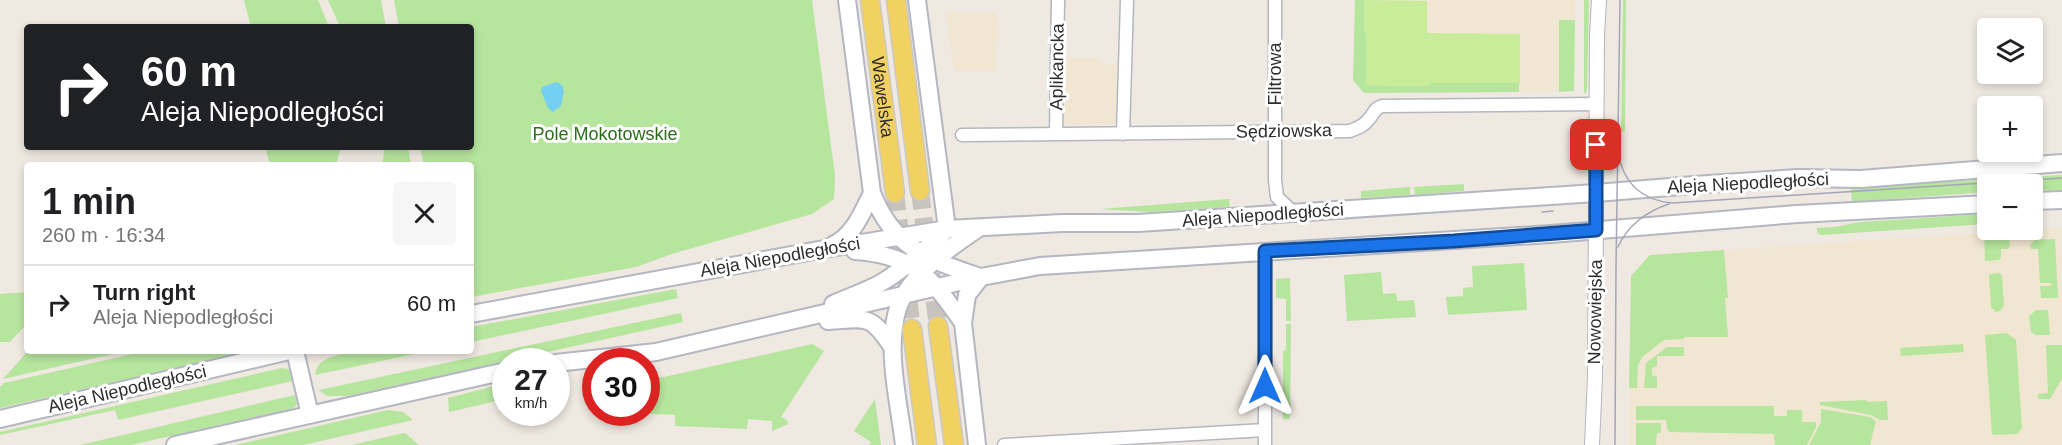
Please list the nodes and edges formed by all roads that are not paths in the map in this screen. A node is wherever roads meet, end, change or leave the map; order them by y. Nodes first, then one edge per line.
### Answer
1 (847, 0) edge
2 (870, 0) edge
3 (896, 0) edge
4 (917, 0) edge
5 (1058, 0) edge
6 (1126, 0) edge
7 (1275, 0) edge
8 (1599, 0) edge
9 (1596, 104) junction
10 (1274, 131) junction
11 (1056, 134) junction
12 (1123, 134) junction
13 (962, 135) dead end
14 (2062, 163) edge
15 (920, 191) tunnel mouth
16 (872, 193) junction
17 (895, 193) tunnel mouth
18 (1596, 193) junction
19 (2062, 200) edge
20 (2043, 201) edge
21 (1977, 205) edge
22 (1294, 213) junction
23 (981, 226) junction
24 (946, 229) junction
25 (1596, 230) junction
26 (899, 237) junction
27 (824, 249) junction
28 (1265, 251) junction
29 (913, 259) junction
30 (935, 261) junction
31 (922, 273) junction
32 (981, 277) junction
33 (937, 288) junction
34 (904, 295) junction
35 (474, 313) edge
36 (790, 322) junction
37 (963, 323) junction
38 (938, 326) tunnel mouth
39 (912, 329) tunnel mouth
40 (892, 347) junction
41 (276, 354) edge
42 (296, 354) edge
43 (570, 362) edge
44 (492, 374) edge
45 (310, 415) junction
46 (0, 418) edge
47 (1265, 430) junction
48 (175, 445) edge
49 (904, 445) edge
50 (927, 445) edge
51 (954, 445) edge
52 (977, 445) edge
53 (1004, 445) edge
54 (1265, 445) edge
55 (1592, 445) edge

1 - 16 main road
2 - 17 main road, Wawelska
3 - 15 main road, Wawelska
4 - 24 main road
5 - 11 street, Aplikancka
6 - 12 street
7 - 10 street, Filtrowa
8 - 9 street, Nowowiejska
9 - 10 street, Sędziowska
9 - 18 street, Nowowiejska
10 - 12 street, Sędziowska
10 - 22 street, Filtrowa
11 - 12 street, Sędziowska
11 - 13 street, Sędziowska
14 - 18 main road, Aleja Niepodległości
16 - 26 main road
16 - 27 main road
18 - 22 main road, Aleja Niepodległości
18 - 25 street, Nowowiejska
19 - 20 main road
21 - 25 main road, Aleja Niepodległości
22 - 23 main road, Aleja Niepodległości
23 - 24 main road, Aleja Niepodległości
23 - 30 main road
24 - 26 main road, Aleja Niepodległości
24 - 29 main road
25 - 28 main road, Aleja Niepodległości
25 - 55 street, Nowowiejska
26 - 27 main road, Aleja Niepodległości
26 - 29 main road
27 - 29 main road
27 - 35 main road, Aleja Niepodległości
28 - 32 main road, Aleja Niepodległości
28 - 47 street
29 - 30 main road
29 - 31 main road
29 - 36 main road
30 - 31 main road
30 - 32 main road
31 - 33 main road
31 - 34 main road
32 - 33 main road, Aleja Niepodległości
32 - 37 main road
33 - 34 main road, Aleja Niepodległości
33 - 37 main road
34 - 36 main road, Aleja Niepodległości
34 - 40 main road
36 - 40 main road
36 - 43 main road, Aleja Niepodległości
37 - 52 main road
38 - 51 main road
39 - 50 main road
40 - 49 main road
41 - 46 main road, Aleja Niepodległości
42 - 45 main road
44 - 45 main road
45 - 48 main road
47 - 53 street
47 - 54 street

